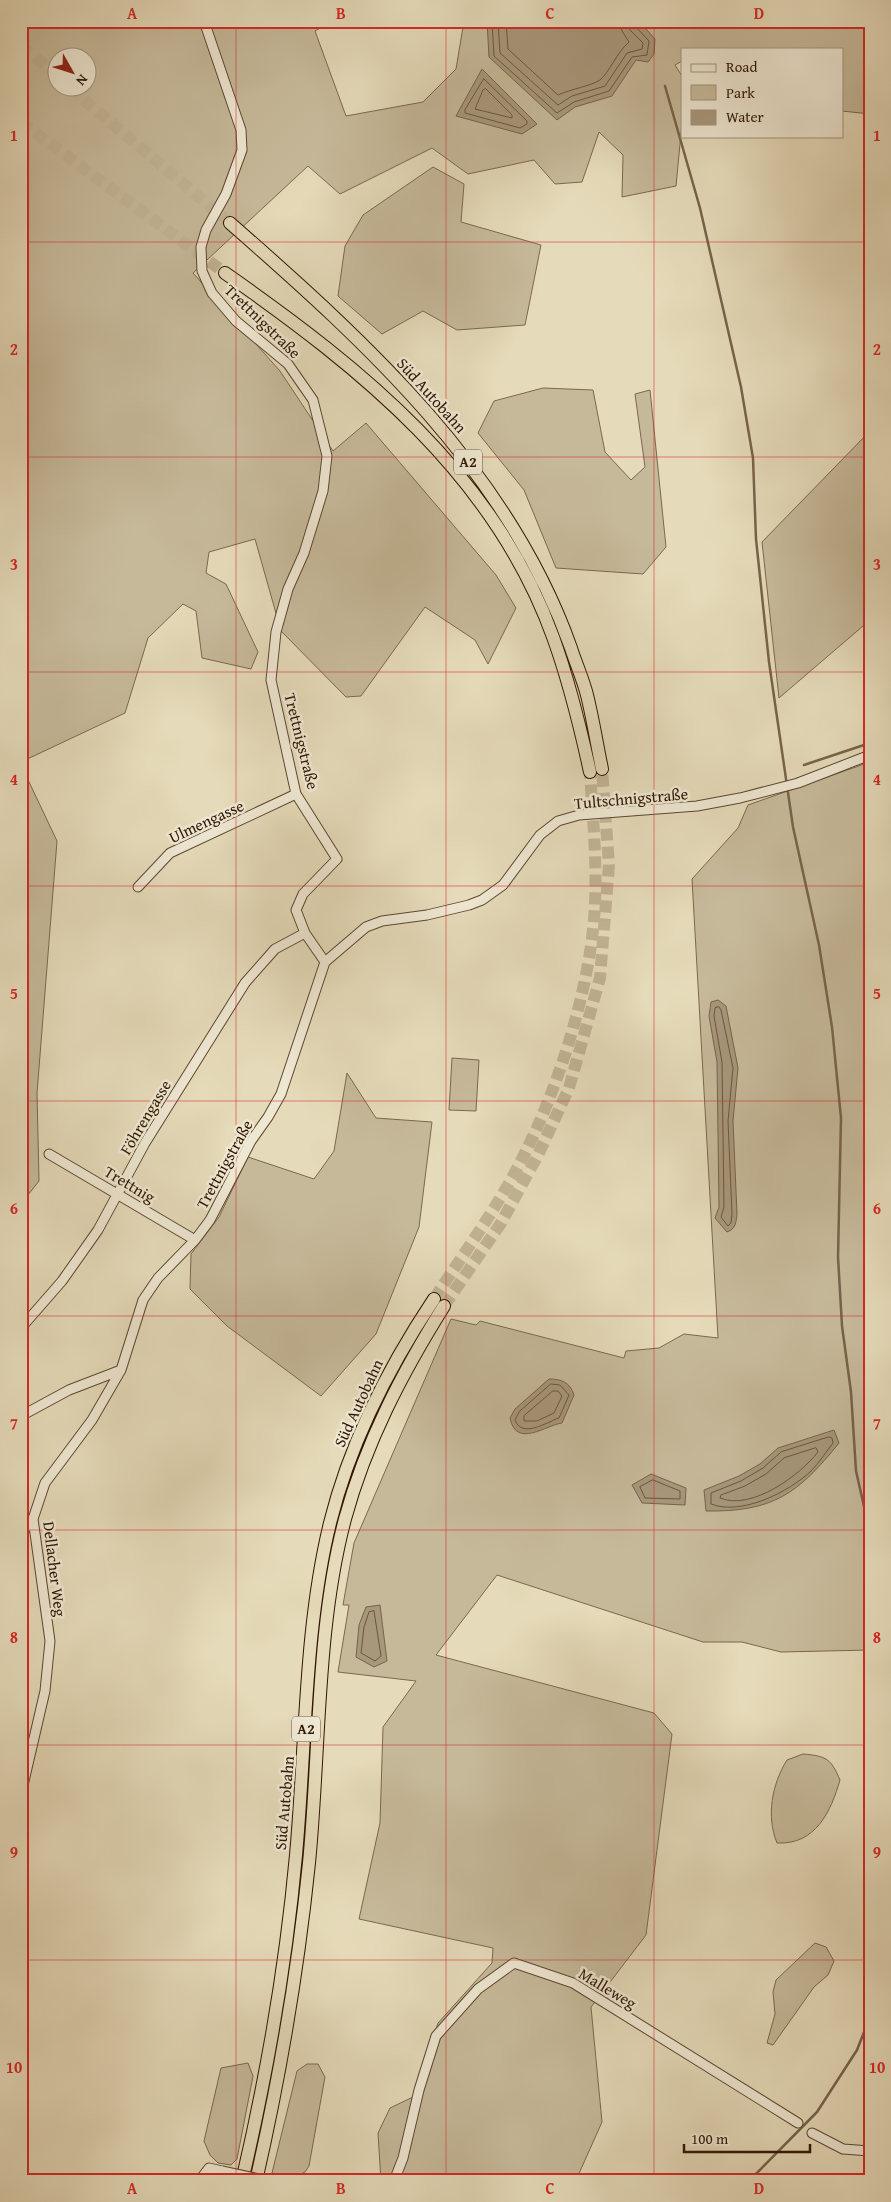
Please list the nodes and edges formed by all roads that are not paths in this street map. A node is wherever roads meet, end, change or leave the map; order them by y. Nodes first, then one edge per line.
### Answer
1 (204, 21) edge
2 (230, 223) tunnel mouth
3 (225, 272) tunnel mouth
4 (870, 755) edge
5 (296, 794) junction
6 (138, 887) dead end
7 (305, 933) junction
8 (325, 962) junction
9 (49, 1154) dead end
10 (118, 1195) junction
11 (195, 1240) junction
12 (21, 1328) edge
13 (121, 1370) junction
14 (21, 1416) edge
15 (33, 1519) junction
16 (21, 1534) edge
17 (21, 1794) edge
18 (798, 2123) dead end
19 (812, 2134) dead end
20 (870, 2151) edge
21 (199, 2181) edge
22 (242, 2181) edge
23 (256, 2181) edge
24 (269, 2181) edge
25 (394, 2181) edge

1 - 5 street, Trettnigstraße
2 - 3 highway, Süd Autobahn / A2
4 - 8 street, Tultschnigstraße
5 - 6 street, Ulmengasse
5 - 7 street, Trettnigstraße
7 - 8 street, Trettnigstraße
7 - 10 street, Föhrengasse
8 - 11 street, Trettnigstraße
9 - 10 street, Trettnig
10 - 11 street, Trettnig
10 - 12 street, Föhrengasse
11 - 13 street, Trettnigstraße
13 - 14 street
13 - 15 street, Dellacher Weg
15 - 16 street
15 - 17 street, Dellacher Weg
18 - 25 street, Malleweg
19 - 20 street
21 - 24 street, bridge
22 - 23 highway, Süd Autobahn / A2

